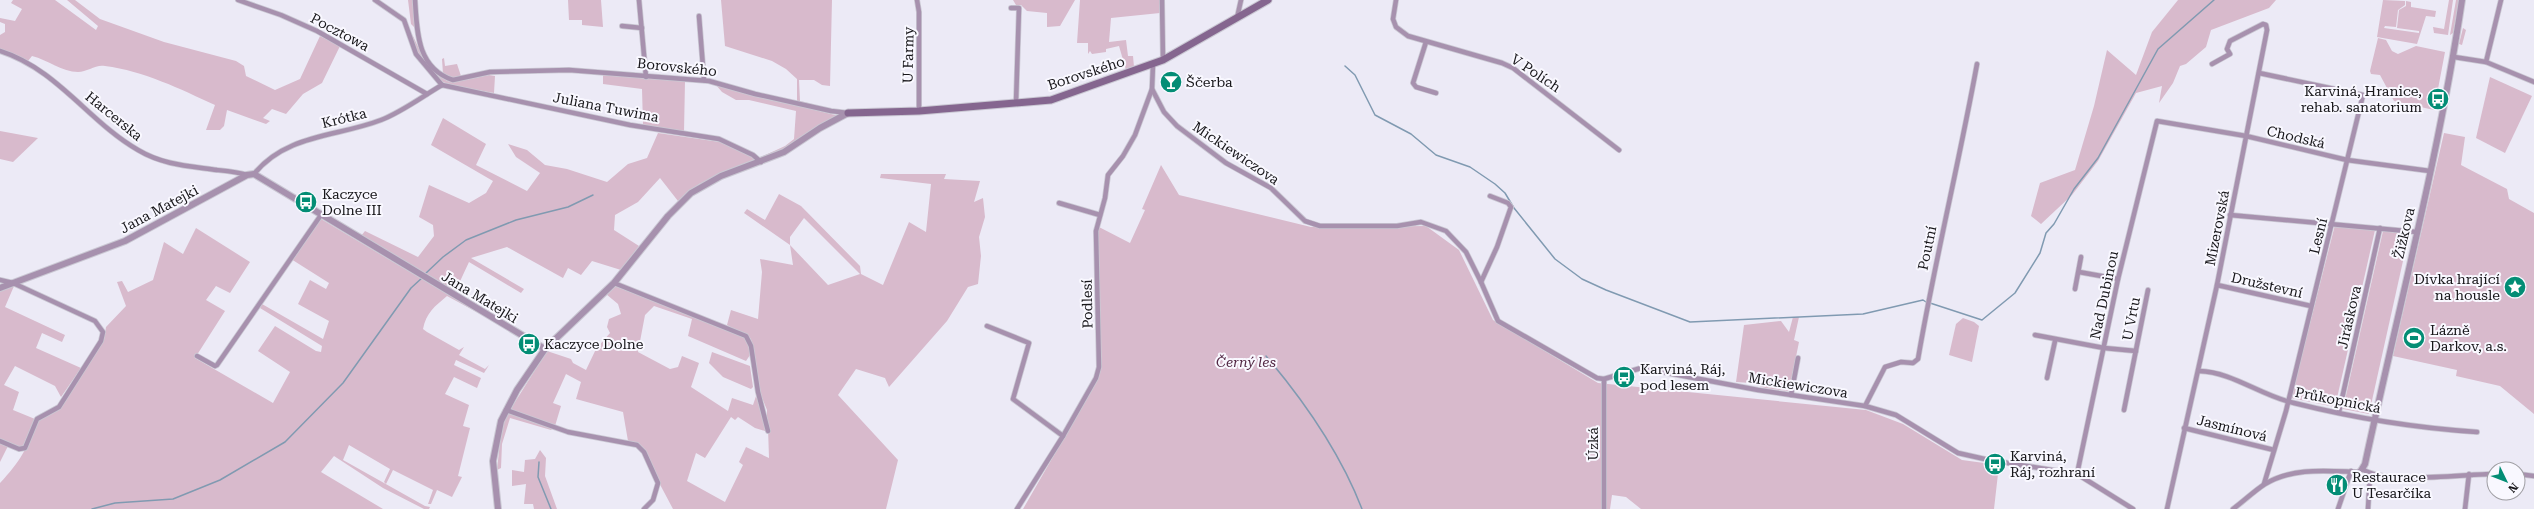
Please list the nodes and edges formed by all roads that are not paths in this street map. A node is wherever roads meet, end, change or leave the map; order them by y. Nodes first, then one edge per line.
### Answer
1 (238, 0) edge
2 (375, 0) edge
3 (415, 0) edge
4 (639, 0) edge
5 (917, 0) edge
6 (1162, 0) edge
7 (1241, 0) edge
8 (1268, 0) edge
9 (1396, 0) edge
10 (2462, 0) edge
11 (2501, 0) edge
12 (1012, 8) dead end
13 (699, 16) dead end
14 (1237, 18) junction
15 (622, 26) dead end
16 (642, 28) junction
17 (1426, 42) junction
18 (0, 51) edge
19 (2454, 58) junction
20 (1163, 60) junction
21 (2486, 62) junction
22 (1153, 64) junction
23 (1977, 64) dead end
24 (2212, 64) dead end
25 (2259, 73) junction
26 (646, 77) junction
27 (704, 80) junction
28 (2534, 82) edge
29 (442, 85) junction
30 (1152, 89) junction
31 (1436, 93) dead end
32 (427, 94) junction
33 (1016, 103) junction
34 (919, 111) junction
35 (848, 113) joint
36 (836, 115) junction
37 (2157, 121) joint
38 (2246, 136) junction
39 (1619, 150) dead end
40 (2347, 160) junction
41 (761, 162) junction
42 (2430, 171) junction
43 (250, 175) junction
44 (1490, 196) dead end
45 (1059, 203) dead end
46 (321, 214) junction
47 (1100, 215) junction
48 (2230, 215) junction
49 (2333, 223) junction
50 (2380, 228) junction
51 (2417, 232) junction
52 (2082, 257) dead end
53 (2079, 272) junction
54 (2118, 278) junction
55 (0, 280) edge
56 (1481, 282) junction
57 (13, 283) junction
58 (614, 283) junction
59 (2217, 285) junction
60 (0, 288) edge
61 (2074, 289) dead end
62 (2148, 290) dead end
63 (2311, 306) junction
64 (987, 326) dead end
65 (2035, 335) dead end
66 (2055, 341) junction
67 (2104, 348) junction
68 (545, 349) junction
69 (2136, 351) junction
70 (198, 356) dead end
71 (1798, 358) dead end
72 (2199, 371) junction
73 (2047, 378) dead end
74 (1604, 379) junction
75 (1791, 395) junction
76 (2288, 402) junction
77 (1865, 406) junction
78 (506, 410) junction
79 (2124, 410) dead end
80 (2339, 412) junction
81 (2375, 419) junction
82 (2184, 428) junction
83 (768, 432) dead end
84 (2477, 432) dead end
85 (1064, 436) junction
86 (0, 441) edge
87 (2274, 450) junction
88 (2362, 469) junction
89 (2351, 471) junction
90 (2077, 474) junction
91 (2469, 474) junction
92 (2486, 474) edge
93 (2370, 475) junction
94 (2264, 484) junction
95 (498, 509) edge
96 (644, 509) edge
97 (1017, 509) edge
98 (1604, 509) edge
99 (2133, 509) edge
100 (2167, 509) edge
101 (2233, 509) edge
102 (2338, 509) edge
103 (2368, 509) edge
104 (2465, 509) edge

1 - 32 street, Pocztowa
2 - 29 street
3 - 26 street, Borovského
4 - 16 street
5 - 34 street, U Farmy
6 - 20 street
7 - 14 street
8 - 14 main road, Borovského
9 - 17 street, V Polích
10 - 19 street, Žižkova
11 - 21 street
12 - 33 street
13 - 27 street
14 - 20 main road, Borovského
15 - 16 street
16 - 26 street
17 - 31 street
17 - 39 street, V Polích
18 - 43 street, Harcerska
19 - 21 street
19 - 42 street, Žižkova
20 - 22 main road, Borovského
21 - 28 street
22 - 30 street, Mickiewiczova
22 - 33 main road, Borovského
23 - 77 street, Poutní
24 - 25 street, Mizerovská
25 - 38 street, Mizerovská
25 - 40 street, Lesní
26 - 27 street, Borovského
27 - 36 street, Borovského
29 - 32 street, Krótka
29 - 41 street, Juliana Tuwima
30 - 47 street, Podlesí
30 - 56 street, Mickiewiczova
32 - 43 street, Krótka
33 - 34 main road, Borovského
34 - 35 main road, Borovského
35 - 36 street
36 - 41 street
37 - 38 street, Chodská
37 - 54 street, Nad Dubinou
38 - 40 street, Chodská
38 - 48 street, Mizerovská
40 - 42 street, Chodská
40 - 49 street, Lesní
41 - 58 street
42 - 51 street, Žižkova
43 - 46 street, Jana Matejki
43 - 57 street, Jana Matejki
44 - 56 street
45 - 47 street
46 - 68 street, Jana Matejki
46 - 70 street
47 - 85 street, Podlesí
48 - 49 street
48 - 59 street, Mizerovská
49 - 50 street
49 - 63 street, Lesní
50 - 51 street
50 - 80 street, Jiráskova
51 - 81 street, Žižkova
52 - 53 street
53 - 54 street
53 - 61 street
54 - 67 street, Nad Dubinou
55 - 57 street
56 - 74 street, Mickiewiczova
57 - 60 street, Jana Matejki
57 - 86 street
58 - 68 street
58 - 83 street
59 - 63 street, Družstevní
59 - 72 street, Mizerovská
62 - 69 street, U Vrtu
63 - 76 street, Lesní
64 - 85 street
65 - 66 street, U Vrtu
66 - 67 street, U Vrtu
66 - 73 street
67 - 69 street, U Vrtu
67 - 90 street, Nad Dubinou
68 - 78 street
69 - 79 street, U Vrtu
71 - 75 street
72 - 76 street, Průkopnická
72 - 82 street, Mizerovská
74 - 75 street, Mickiewiczova
74 - 98 street, Úzká
75 - 77 street, Mickiewiczova
76 - 80 street, Průkopnická
76 - 87 street, Lesní
77 - 90 street, Mickiewiczova
78 - 95 street
78 - 96 street
80 - 81 street, Průkopnická
81 - 84 street, Průkopnická
81 - 88 street, Žižkova
82 - 87 street, Jasmínová
82 - 100 street, Mizerovská
85 - 97 street, Podlesí
87 - 94 street, Lesní
88 - 89 street
88 - 93 street
89 - 94 street
89 - 102 street
90 - 99 street, Mickiewiczova
91 - 92 street
91 - 93 street
91 - 104 street
93 - 103 street
94 - 101 street

